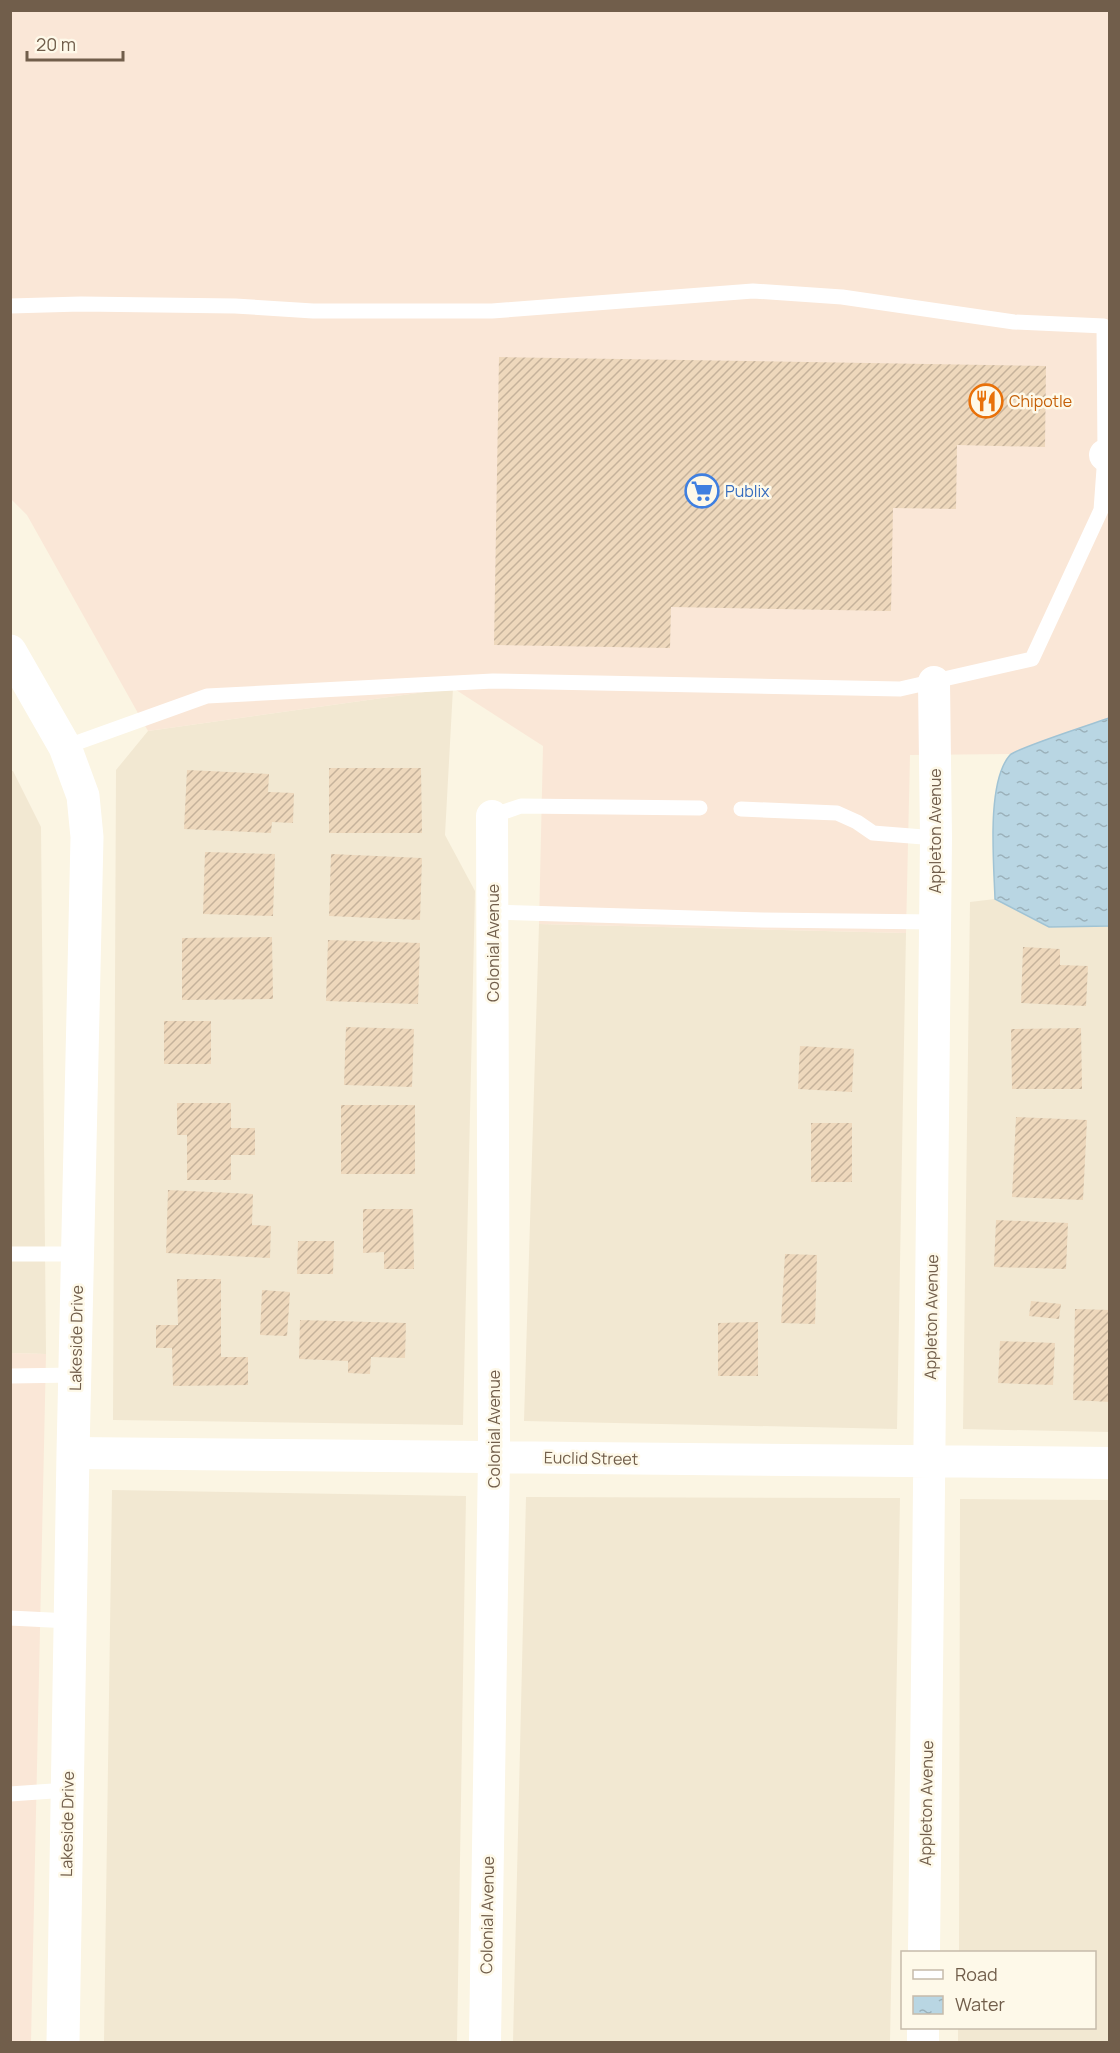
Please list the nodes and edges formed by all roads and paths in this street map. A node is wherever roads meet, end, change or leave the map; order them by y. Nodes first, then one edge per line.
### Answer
1 (10, 306) edge
2 (1107, 455) edge
3 (10, 651) edge
4 (934, 682) junction
5 (65, 747) junction
6 (700, 808) dead end
7 (741, 809) dead end
8 (492, 816) joint
9 (936, 838) junction
10 (493, 912) junction
11 (935, 922) junction
12 (10, 1254) edge
13 (78, 1254) junction
14 (75, 1375) junction
15 (10, 1376) edge
16 (73, 1453) junction
17 (494, 1456) junction
18 (930, 1461) junction
19 (1110, 1463) edge
20 (10, 1618) edge
21 (70, 1621) junction
22 (67, 1790) junction
23 (10, 1794) edge
24 (924, 1951) edge
25 (63, 2043) edge
26 (485, 2043) edge

1 - 2 lane
2 - 4 lane
3 - 5 street, Lakeside Drive
4 - 5 lane
4 - 9 street, Appleton Avenue
5 - 13 street, Lakeside Drive
6 - 8 lane
7 - 9 lane
8 - 10 street, Colonial Avenue
9 - 11 street, Appleton Avenue
10 - 11 lane
10 - 17 street, Colonial Avenue
11 - 18 street, Appleton Avenue
12 - 13 lane
13 - 14 street, Lakeside Drive
14 - 15 lane
14 - 16 street, Lakeside Drive
16 - 17 street, Euclid Street
16 - 21 street, Lakeside Drive
17 - 18 street, Euclid Street
17 - 26 street, Colonial Avenue
18 - 19 street, Euclid Street
18 - 24 street, Appleton Avenue
20 - 21 lane
21 - 22 street, Lakeside Drive
22 - 23 lane
22 - 25 street, Lakeside Drive

